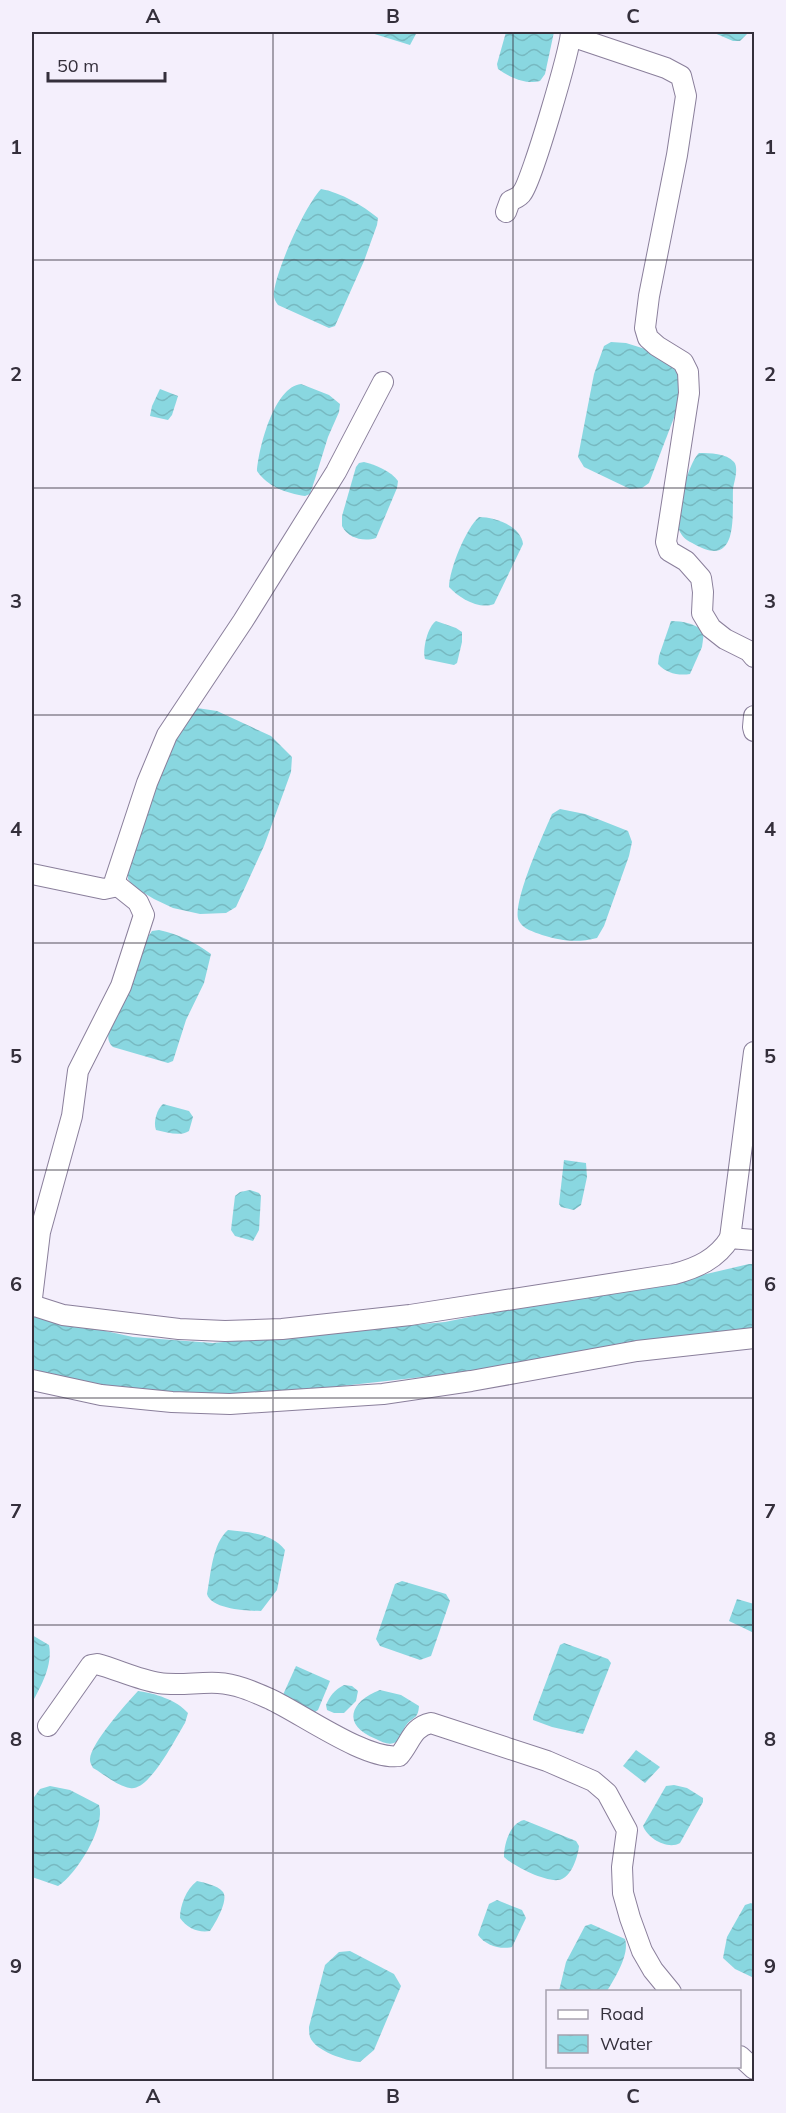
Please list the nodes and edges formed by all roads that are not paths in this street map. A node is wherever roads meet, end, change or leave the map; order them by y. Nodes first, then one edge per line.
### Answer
1 (571, 34) edge
2 (506, 212) dead end
3 (383, 382) dead end
4 (754, 657) edge
5 (754, 716) edge
6 (754, 731) edge
7 (32, 874) edge
8 (118, 886) junction
9 (754, 1052) edge
10 (730, 1238) junction
11 (754, 1240) edge
12 (32, 1298) edge
13 (32, 1306) edge
14 (754, 1338) edge
15 (32, 1380) edge
16 (48, 1726) dead end
17 (669, 1990) edge
18 (741, 2057) edge
19 (754, 2068) edge

1 - 2 street
1 - 4 street
3 - 8 street
5 - 6 street
7 - 8 street
8 - 12 street
9 - 10 street
10 - 11 street
10 - 13 street
14 - 15 street
16 - 17 street
18 - 19 street

